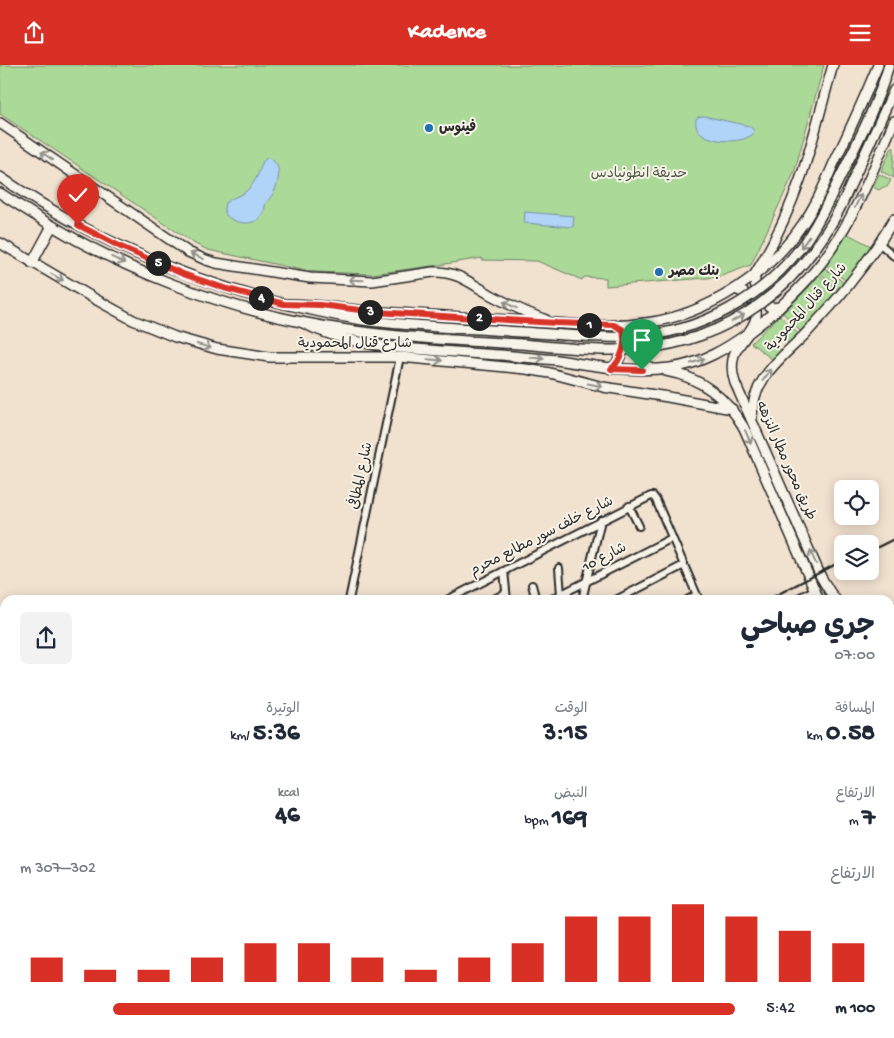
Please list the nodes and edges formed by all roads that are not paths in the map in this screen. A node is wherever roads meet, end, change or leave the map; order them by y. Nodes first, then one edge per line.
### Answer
1 (833, 65) edge
2 (878, 65) edge
3 (890, 65) edge
4 (894, 90) edge
5 (894, 121) edge
6 (0, 123) edge
7 (0, 177) edge
8 (0, 193) edge
9 (894, 219) edge
10 (52, 226) junction
11 (0, 243) edge
12 (879, 243) junction
13 (894, 256) edge
14 (32, 263) junction
15 (755, 274) junction
16 (735, 289) junction
17 (284, 304) junction
18 (780, 307) junction
19 (301, 322) junction
20 (556, 323) junction
21 (645, 323) junction
22 (614, 325) junction
23 (750, 331) junction
24 (400, 357) junction
25 (611, 369) junction
26 (657, 369) junction
27 (732, 409) junction
28 (752, 420) junction
29 (629, 506) junction
30 (601, 521) junction
31 (639, 526) dead end
32 (672, 538) junction
33 (684, 565) junction
34 (559, 568) dead end
35 (504, 571) junction
36 (586, 581) junction
37 (532, 585) dead end
38 (814, 590) junction
39 (350, 595) edge
40 (457, 595) edge
41 (506, 595) edge
42 (535, 595) edge
43 (561, 595) joint
44 (583, 595) edge
45 (626, 595) edge
46 (697, 595) edge
47 (804, 595) edge
48 (816, 595) edge
49 (832, 595) edge

1 - 15 main road
2 - 15 main road
3 -> 17 main road, bridge
19 -> 4 main road, bridge
18 -> 5 main road
20 -> 6 main road
7 - 17 main road
8 - 10 main road
9 - 12 main road, شارع قنال المحمودية
10 - 14 main road
10 -> 19 main road
11 - 14 main road, شارع قنال المحمودية
12 - 13 street
28 -> 12 main road, شارع قنال المحمودية
14 -> 24 main road, شارع قنال المحمودية
15 - 16 main road
15 - 18 main road
16 - 21 main road
16 - 23 main road
17 - 20 main road
18 - 23 main road
19 -> 25 main road
20 - 22 main road
21 - 22 main road
21 - 26 main road
22 - 25 main road
26 -> 23 main road
23 - 28 main road, طريق محور مطار النزهه
24 -> 27 main road, شارع قنال المحمودية
24 - 39 street, شارع المطافى
25 - 26 main road
26 - 27 main road, طريق محور مطار النزهه
27 -> 38 main road, طريق محور مطار النزهه
49 -> 28 main road, طريق محور مطار النزهه
29 - 30 street, شارع خلف سور مطابع محرم
29 - 31 street
29 - 32 street, شارع خلف سور مطابع محرم
30 - 35 street, شارع خلف سور مطابع محرم
30 - 36 street
32 - 33 street
32 - 36 street, شارع 10
33 - 45 street
33 - 46 street
34 - 43 street
35 - 40 street, شارع خلف سور مطابع محرم
35 - 41 street
36 - 43 street, شارع 10
36 - 44 street
37 - 42 street
38 - 47 street
38 - 48 main road, طريق محور مطار النزهه

